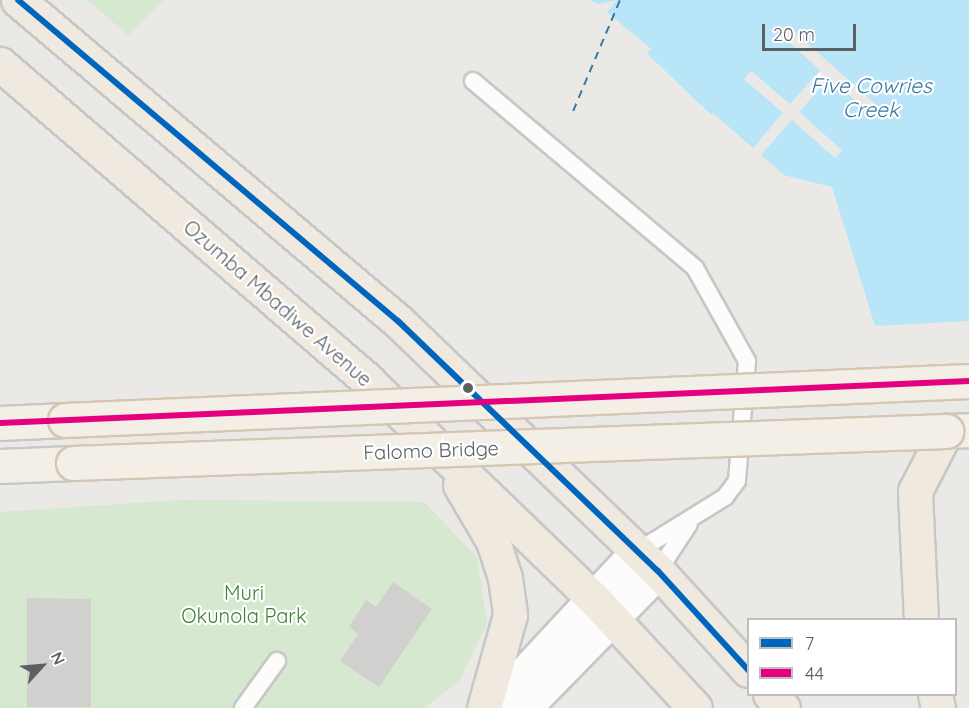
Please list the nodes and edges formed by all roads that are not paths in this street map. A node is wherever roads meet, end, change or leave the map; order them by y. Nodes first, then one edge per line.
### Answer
1 (18, 0) edge
2 (0, 64) edge
3 (473, 81) dead end
4 (969, 381) edge
5 (0, 423) edge
6 (957, 431) edge
7 (434, 442) junction
8 (0, 466) edge
9 (691, 521) junction
10 (648, 561) junction
11 (603, 609) junction
12 (921, 618) edge
13 (277, 661) dead end
14 (747, 669) edge
15 (772, 696) edge
16 (243, 708) edge
17 (484, 708) edge
18 (492, 708) edge
19 (525, 708) edge
20 (695, 708) edge
21 (783, 708) edge

1 - 10 highway
2 - 7 highway, Ozumba Mbadiwe Avenue
3 - 9 lane
4 - 5 main road, bridge
6 - 8 main road, Falomo Bridge, bridge
6 - 12 highway
7 - 11 highway, Ozumba Mbadiwe Avenue
7 - 17 highway
9 - 10 lane
9 - 10 lane
10 - 11 main road
10 - 14 highway
11 - 18 main road
11 - 19 main road
11 - 20 highway, Ozumba Mbadiwe Avenue
13 - 16 lane
15 - 21 highway

